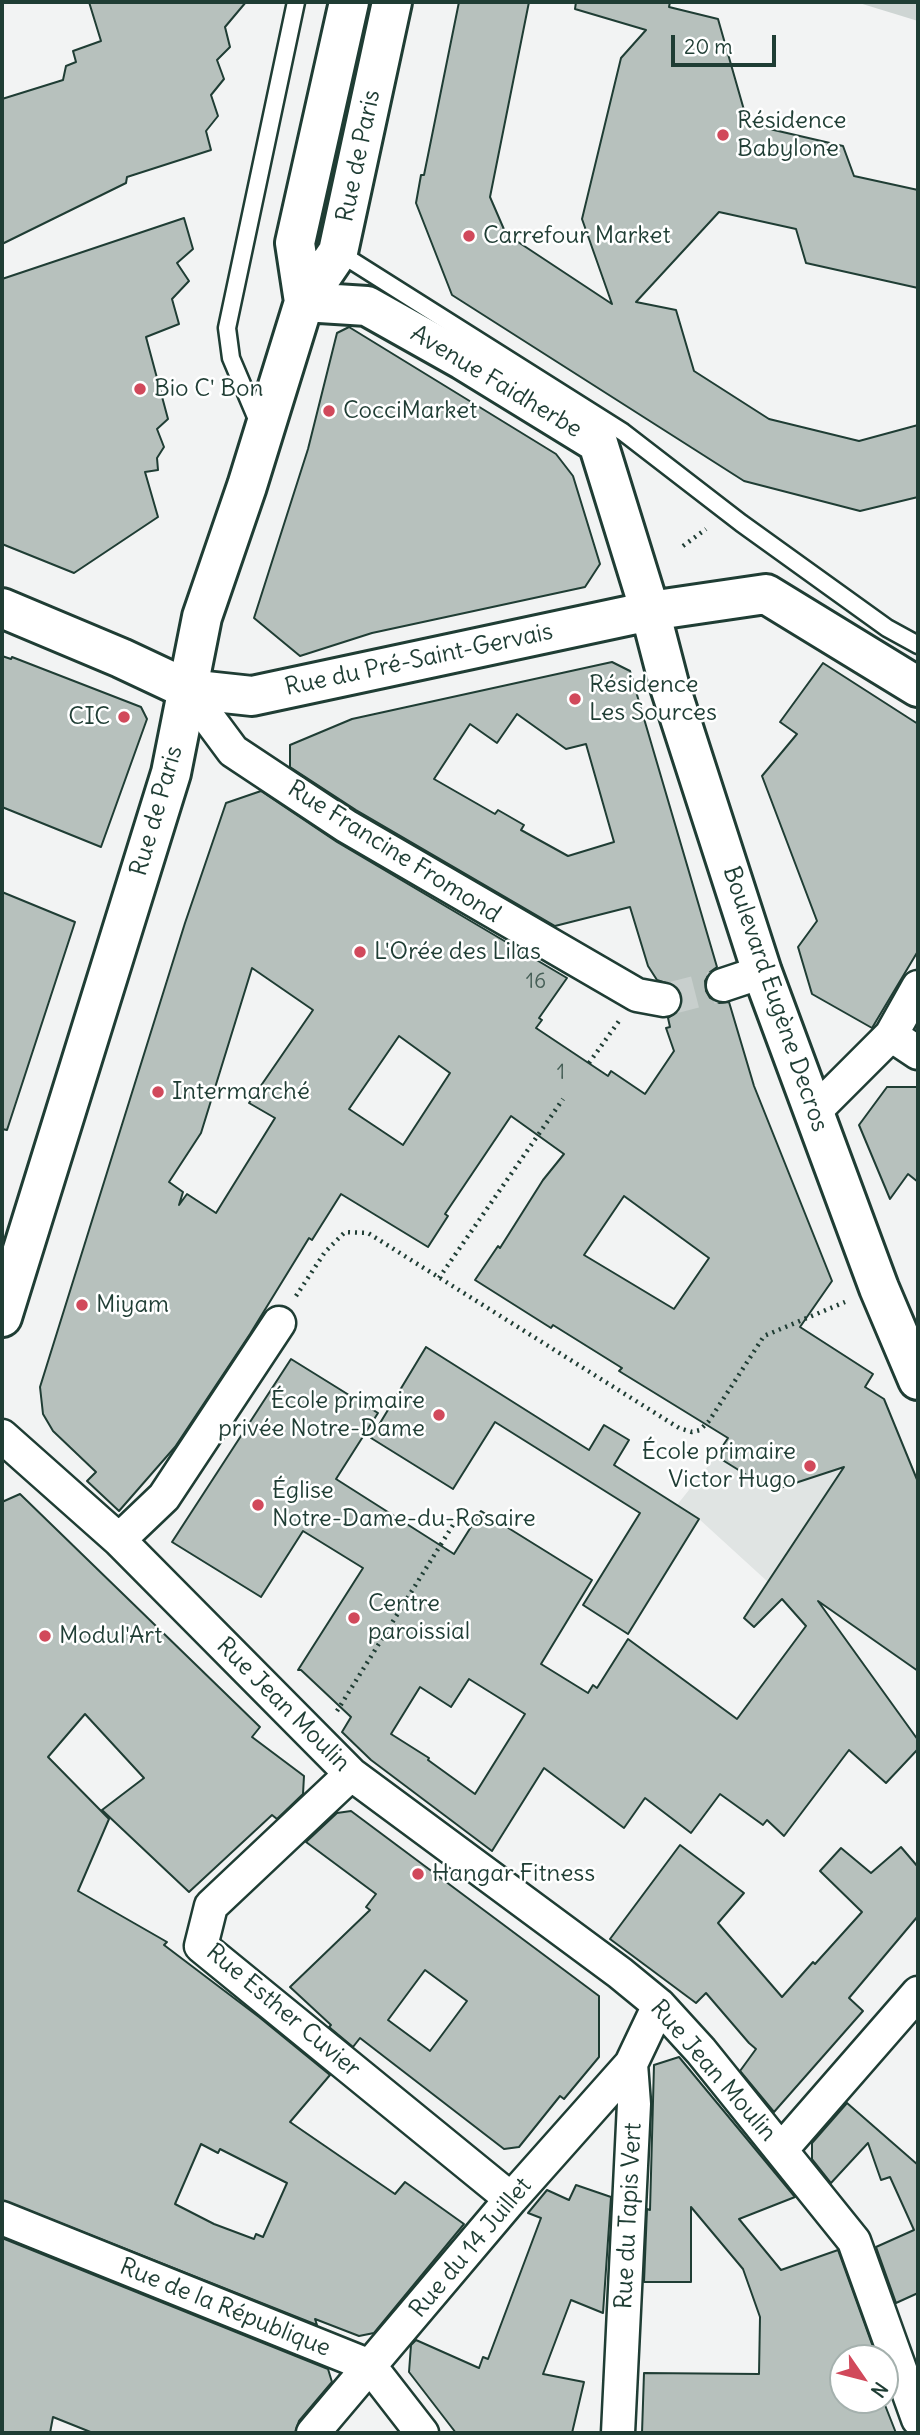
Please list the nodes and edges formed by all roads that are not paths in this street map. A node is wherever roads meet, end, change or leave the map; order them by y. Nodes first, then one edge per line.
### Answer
1 (296, 2) edge
2 (349, 2) edge
3 (392, 2) edge
4 (338, 252) junction
5 (304, 302) junction
6 (262, 431) junction
7 (2, 608) edge
8 (650, 611) junction
9 (918, 645) edge
10 (918, 687) edge
11 (187, 689) junction
12 (762, 972) junction
13 (723, 985) tunnel mouth
14 (918, 987) edge
15 (664, 1000) tunnel mouth
16 (891, 1035) junction
17 (918, 1053) edge
18 (813, 1113) junction
19 (2, 1317) edge
20 (279, 1323) road end
21 (918, 1380) edge
22 (2, 1436) edge
23 (119, 1541) junction
24 (351, 1774) junction
25 (918, 1993) edge
26 (659, 2005) junction
27 (631, 2064) junction
28 (781, 2150) junction
29 (511, 2199) junction
30 (2, 2218) edge
31 (370, 2366) junction
32 (918, 2419) edge
33 (313, 2433) edge
34 (422, 2433) edge
35 (618, 2433) edge

1 - 6 lane
2 - 5 main road, Rue de Paris
3 - 4 main road, Rue de Paris
4 - 5 main road, Rue de Paris
4 - 9 lane
5 - 6 main road, Rue de Paris
5 - 8 main road, Avenue Faidherbe
6 - 11 main road, Rue de Paris
7 - 11 main road, Rue du Pré-Saint-Gervais
8 - 10 main road
8 - 11 main road, Rue du Pré-Saint-Gervais
8 - 12 main road, Boulevard Eugène Decros
11 - 15 street, Rue Francine Fromond
11 - 19 main road, Rue de Paris
12 - 13 street
12 - 18 main road, Boulevard Eugène Decros
14 - 16 street
16 - 17 street
16 - 18 street
18 - 21 main road, Boulevard Eugène Decros
20 - 23 street
22 - 23 street, Rue Jean Moulin
23 - 24 street, Rue Jean Moulin
24 - 26 street, Rue Jean Moulin
24 - 29 street, Rue Esther Cuvier
25 - 28 street
26 - 27 street, Rue du Tapis Vert
26 - 28 street, Rue Jean Moulin
27 - 29 street, Rue du 14 Juillet
27 - 35 street, Rue du Tapis Vert
28 - 32 street, Rue Jean Moulin
29 - 31 street, Rue du 14 Juillet
30 - 31 street, Rue de la République
31 - 33 street, Rue du 14 Juillet
31 - 34 street

